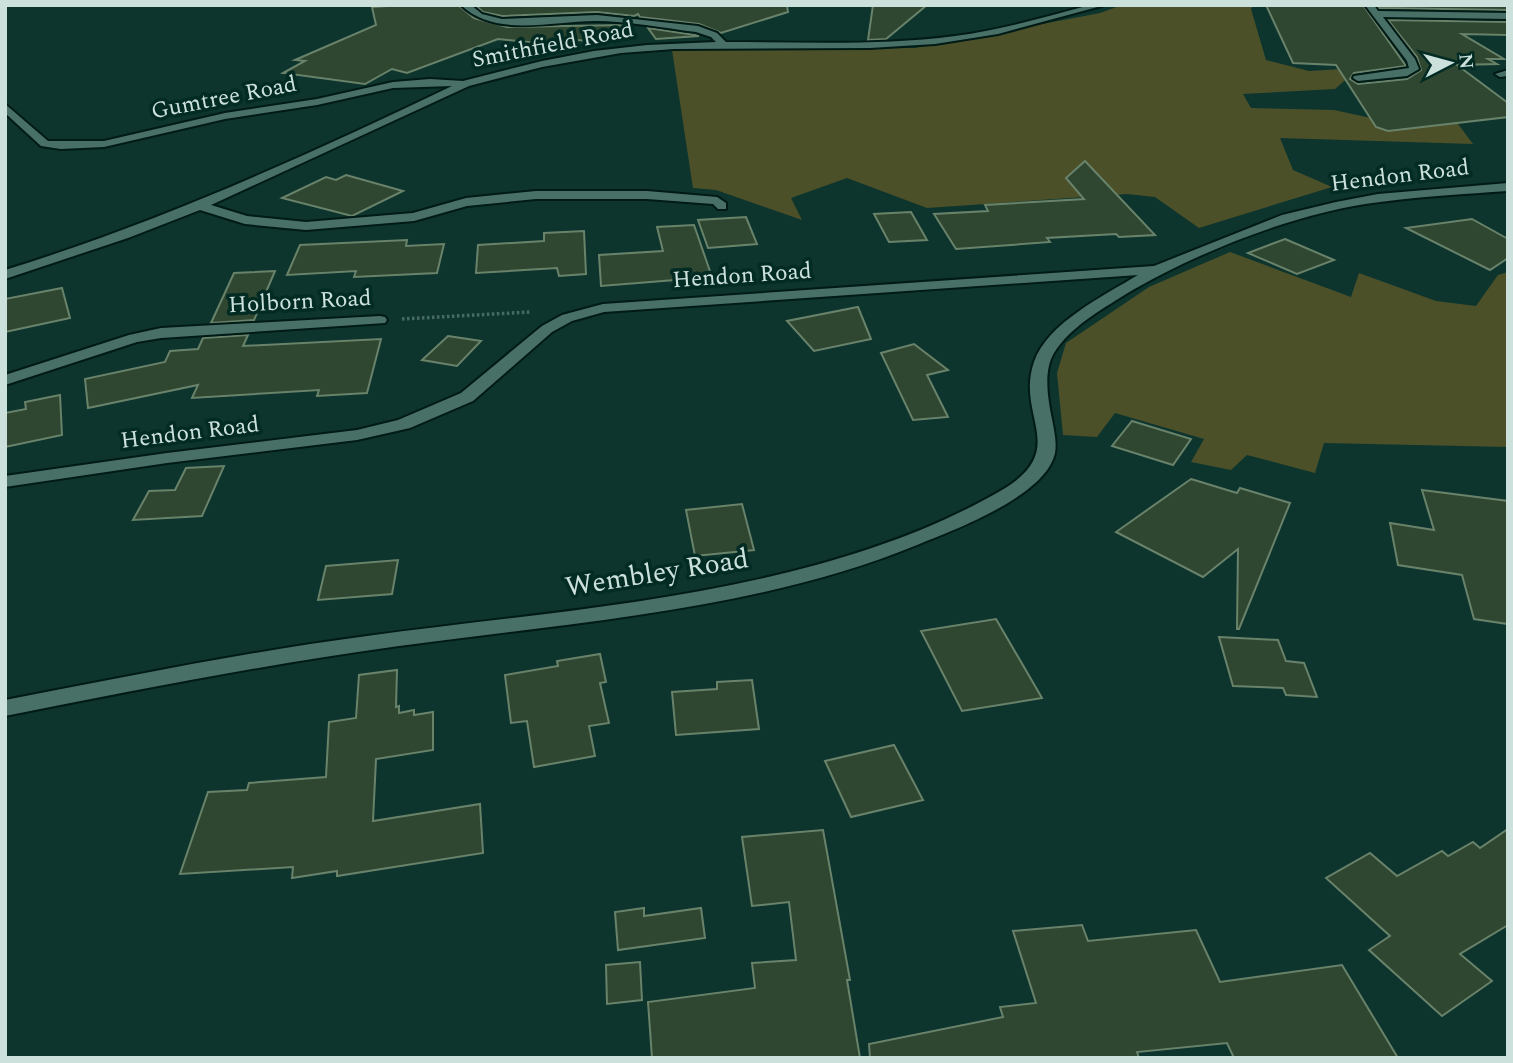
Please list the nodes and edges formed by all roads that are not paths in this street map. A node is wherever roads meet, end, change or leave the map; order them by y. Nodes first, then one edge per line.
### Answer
1 (465, 5) edge
2 (1101, 5) edge
3 (1369, 5) edge
4 (1376, 14) junction
5 (1508, 16) edge
6 (724, 46) junction
7 (1358, 78) dead end
8 (465, 84) junction
9 (5, 107) edge
10 (1508, 187) edge
11 (199, 205) junction
12 (722, 206) dead end
13 (1156, 270) junction
14 (5, 275) edge
15 (380, 320) road end
16 (5, 380) edge
17 (5, 482) edge
18 (5, 708) edge

1 - 6 street
2 - 6 street, Smithfield Road
3 - 4 street
4 - 5 street
4 - 7 street
6 - 8 street, Smithfield Road
8 - 9 street, Gumtree Road
8 - 11 street, Smithfield Road
10 - 13 street, Hendon Road
11 - 12 street
11 - 14 street, Smithfield Road
13 - 17 street, Hendon Road
13 - 18 street, Wembley Road
15 - 16 street, Holborn Road

